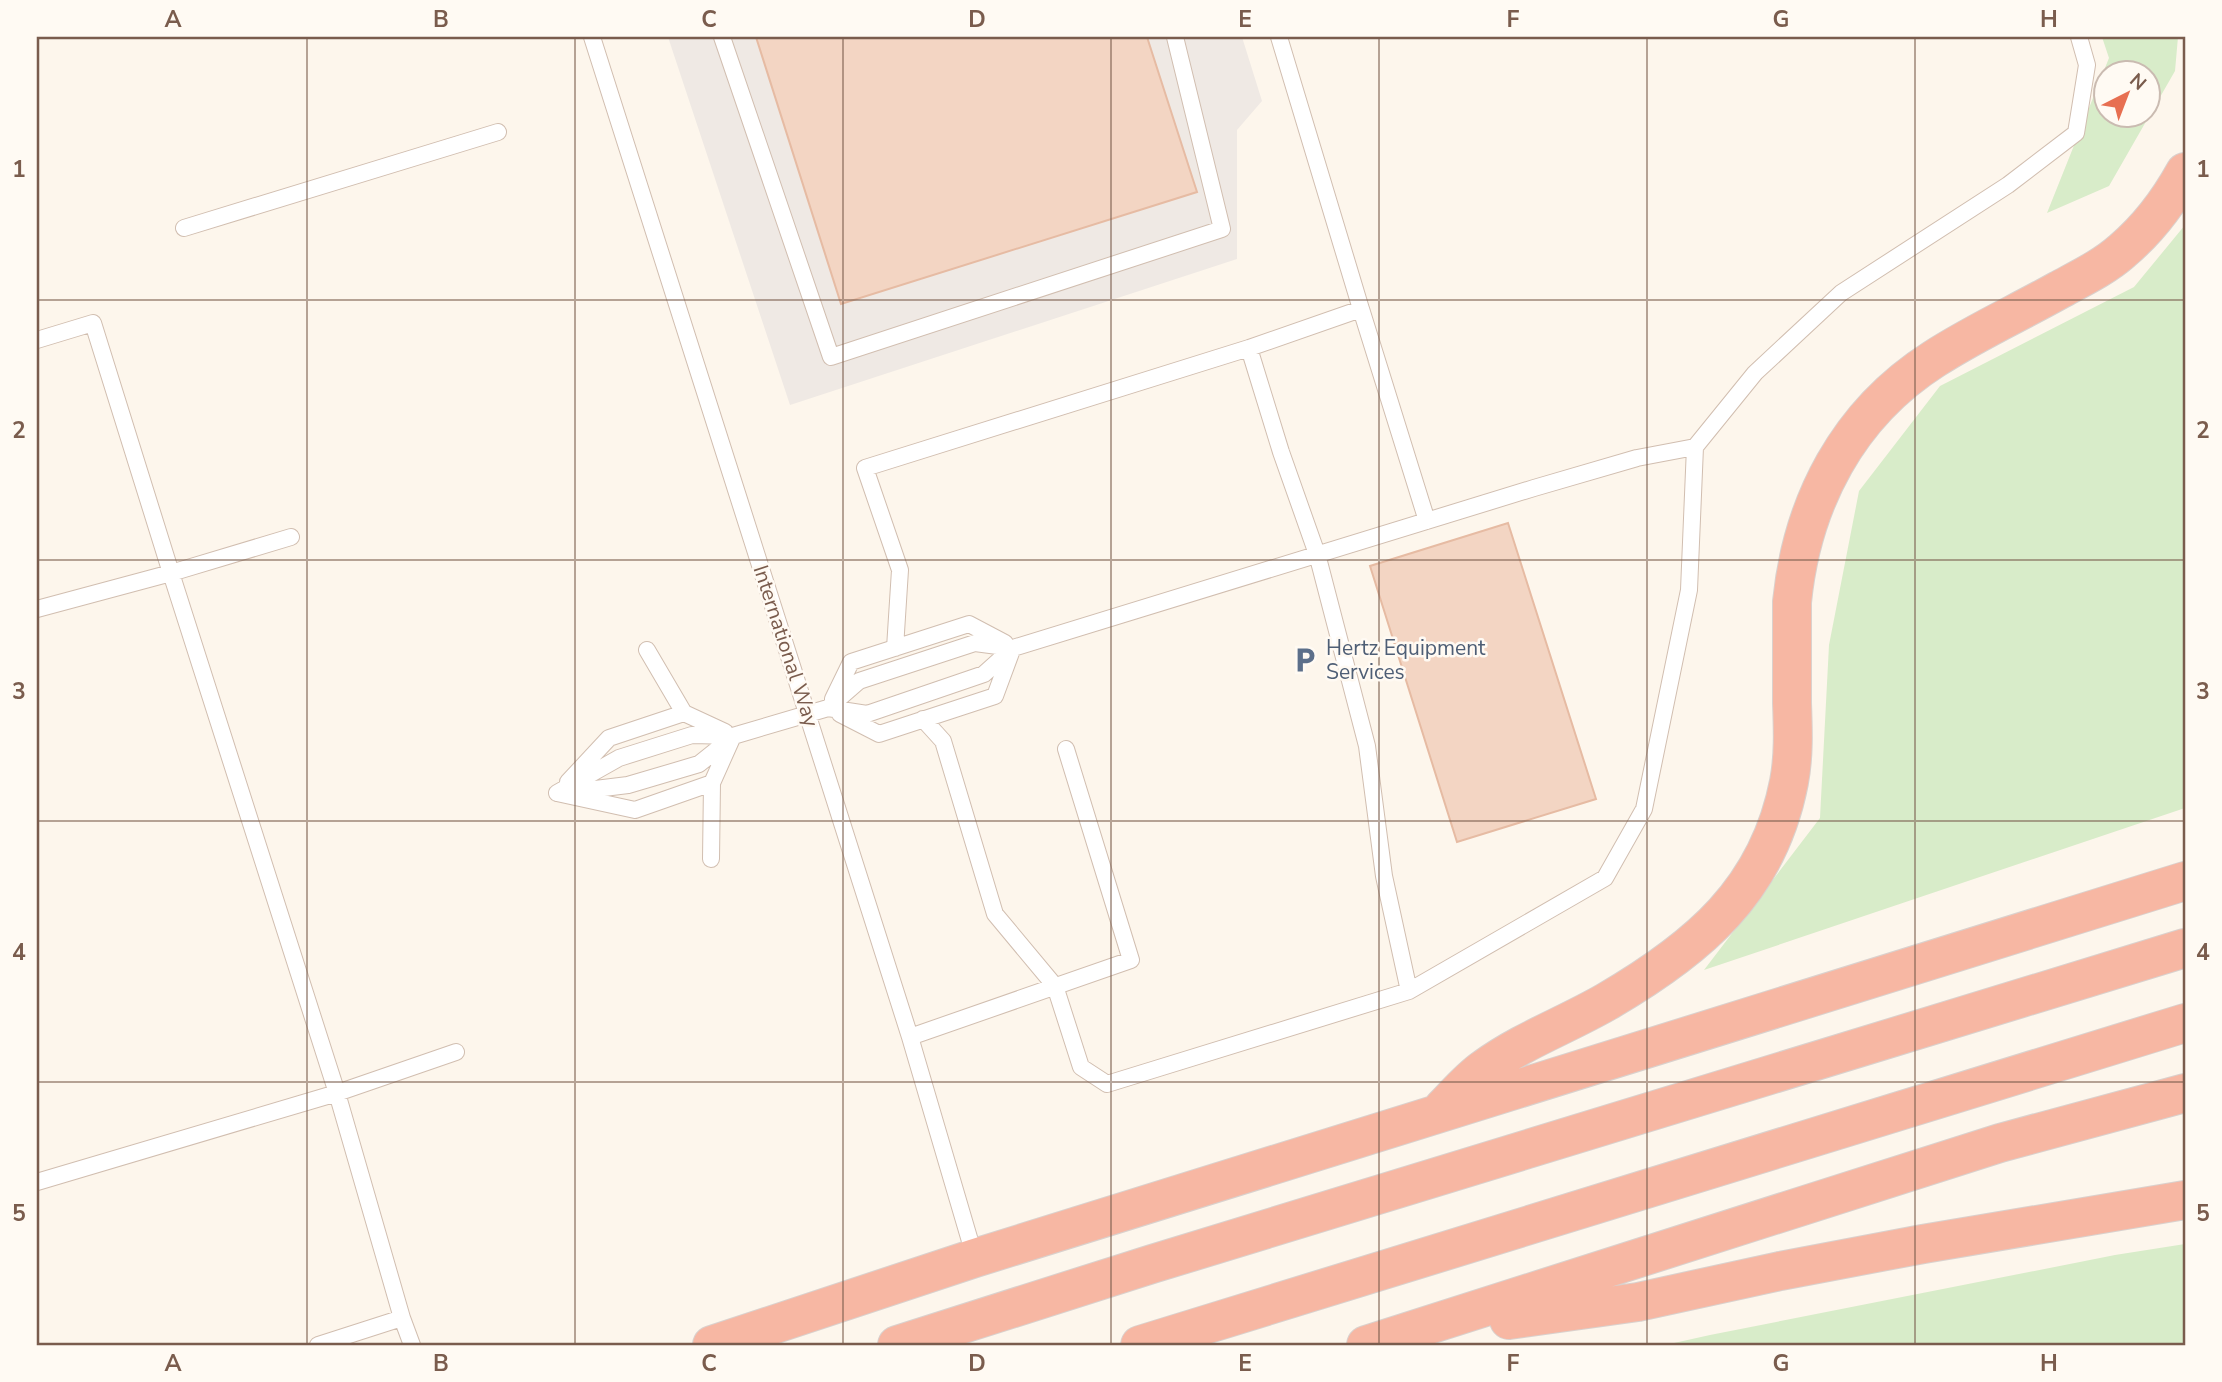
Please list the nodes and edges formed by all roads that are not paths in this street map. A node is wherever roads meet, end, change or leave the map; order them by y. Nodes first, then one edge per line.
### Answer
1 (592, 37) edge
2 (722, 37) edge
3 (1175, 37) edge
4 (1279, 37) edge
5 (2078, 37) edge
6 (498, 132) dead end
7 (2185, 172) edge
8 (184, 228) dead end
9 (1361, 309) junction
10 (37, 340) edge
11 (1250, 348) junction
12 (1695, 447) junction
13 (1427, 521) junction
14 (291, 537) dead end
15 (1317, 554) junction
16 (171, 573) junction
17 (37, 609) edge
18 (895, 648) junction
19 (1013, 648) junction
20 (647, 650) dead end
21 (828, 708) junction
22 (684, 713) junction
23 (807, 714) junction
24 (923, 719) junction
25 (733, 736) junction
26 (1066, 749) dead end
27 (712, 783) junction
28 (558, 793) junction
29 (711, 859) dead end
30 (2185, 881) edge
31 (2185, 948) edge
32 (1055, 986) junction
33 (1409, 991) junction
34 (2185, 1023) edge
35 (910, 1037) junction
36 (2185, 1043) edge
37 (456, 1052) dead end
38 (337, 1093) junction
39 (2185, 1093) edge
40 (1439, 1112) junction
41 (1873, 1119) junction
42 (37, 1182) edge
43 (2185, 1200) edge
44 (975, 1258) junction
45 (402, 1318) junction
46 (1374, 1343) edge
47 (317, 1345) edge
48 (412, 1345) edge
49 (712, 1345) edge
50 (897, 1345) edge
51 (1140, 1345) edge

1 - 23 lane, International Way
2 - 3 lane
4 - 9 lane
5 - 12 lane
6 - 8 lane
7 - 40 highway
9 - 11 lane
9 - 13 lane
10 - 16 lane
11 - 15 lane
11 - 18 lane
12 - 13 lane
12 - 33 lane
13 - 15 lane
14 - 16 lane
15 - 19 lane
15 - 33 lane
16 - 17 lane
16 - 38 lane
18 - 19 lane
18 - 21 lane
19 - 21 lane
19 - 21 lane
19 - 24 lane
20 - 22 lane
21 - 23 lane
21 - 24 lane
22 - 25 lane
22 - 28 lane
23 - 25 lane
23 - 35 lane, International Way
24 - 32 lane
25 - 27 lane
25 - 28 lane
25 - 28 lane
26 - 32 lane
27 - 28 lane
27 - 29 lane
30 - 40 highway
31 - 50 highway
32 - 33 lane
32 - 35 lane
34 - 41 highway
35 - 44 lane, International Way
36 - 41 highway
37 - 38 lane
38 - 42 lane
38 - 45 lane
39 - 46 highway
40 - 44 highway
41 - 51 highway
43 - 46 highway
44 - 49 highway
45 - 47 lane
45 - 48 lane

